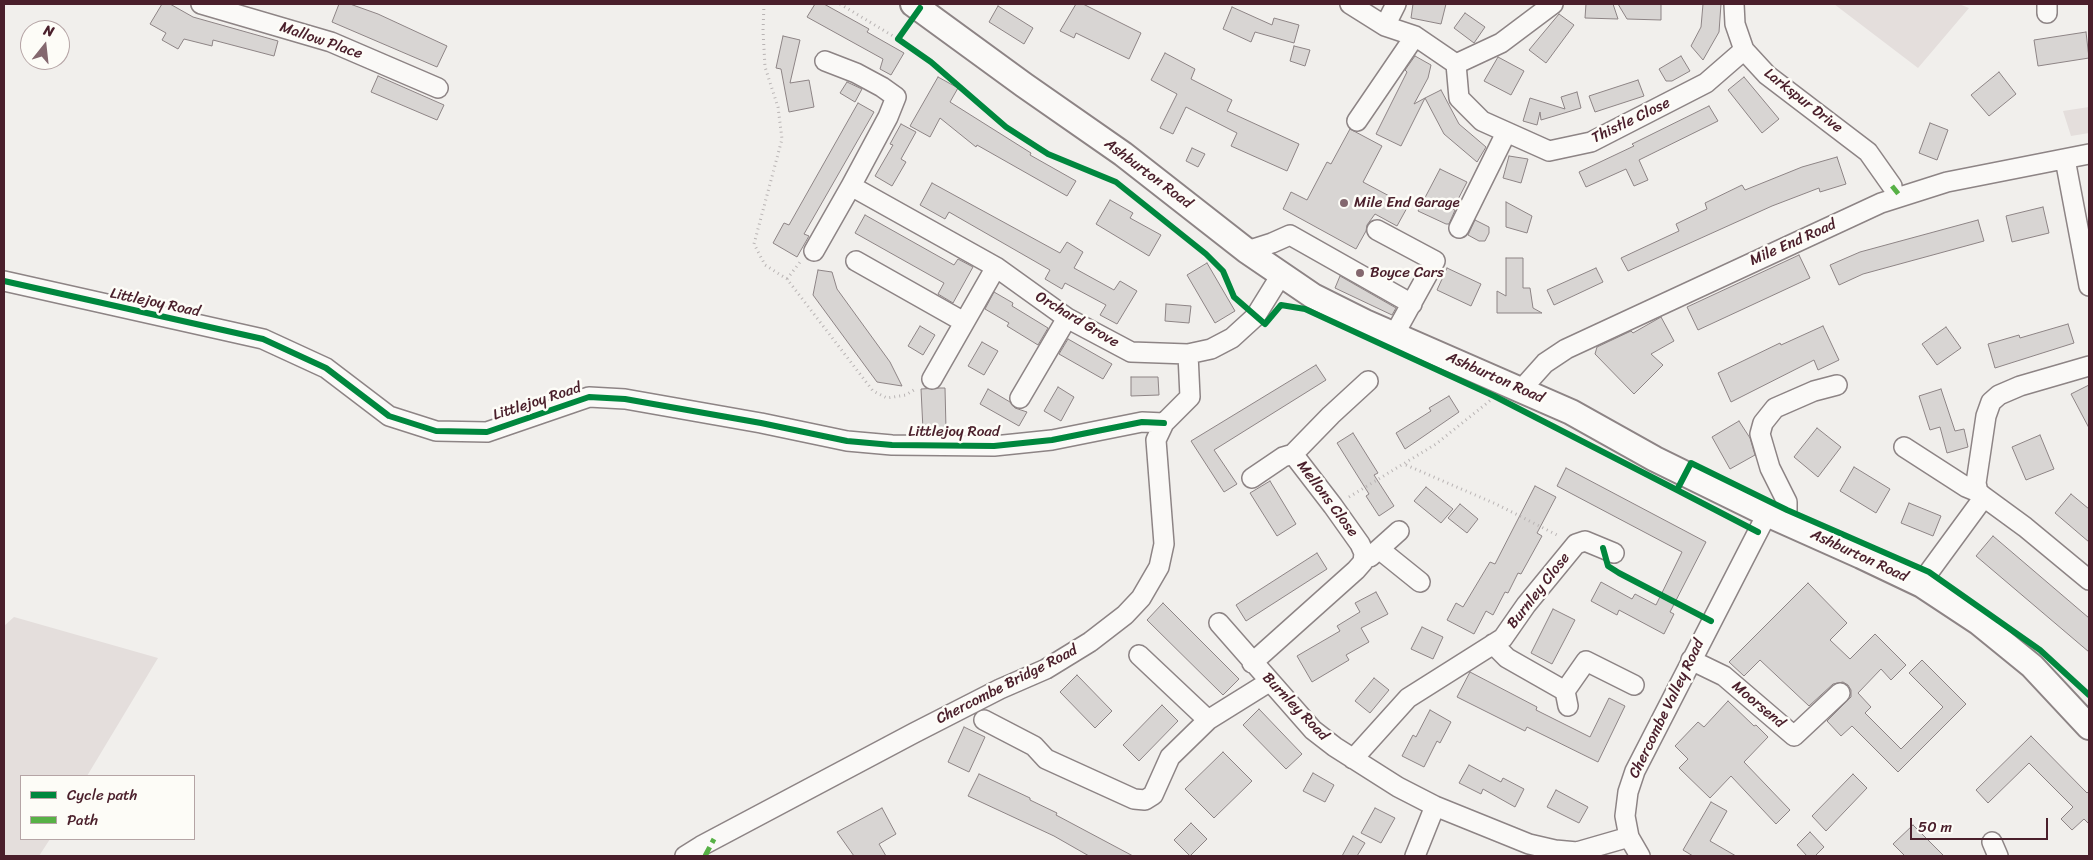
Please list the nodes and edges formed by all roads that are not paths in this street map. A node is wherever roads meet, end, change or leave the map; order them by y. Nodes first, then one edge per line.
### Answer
1 (201, 4) edge
2 (1350, 4) edge
3 (1396, 4) edge
4 (1553, 4) edge
5 (1734, 4) edge
6 (916, 6) edge
7 (1385, 26) junction
8 (1414, 36) junction
9 (1744, 50) junction
10 (825, 61) dead end
11 (1456, 64) junction
12 (438, 88) dead end
13 (1357, 121) dead end
14 (1506, 133) junction
15 (2089, 154) edge
16 (2065, 160) junction
17 (851, 186) junction
18 (1892, 186) dead end
19 (1458, 228) dead end
20 (1377, 230) dead end
21 (814, 251) dead end
22 (1247, 251) junction
23 (856, 261) dead end
24 (996, 267) junction
25 (1281, 275) junction
26 (4, 281) edge
27 (2089, 286) edge
28 (1412, 304) junction
29 (1067, 318) junction
30 (964, 322) junction
31 (1394, 334) junction
32 (1188, 354) junction
33 (2089, 366) edge
34 (932, 379) dead end
35 (1368, 380) dead end
36 (1837, 385) dead end
37 (1513, 396) junction
38 (1020, 398) dead end
39 (1164, 423) junction
40 (1904, 447) dead end
41 (1293, 454) junction
42 (1252, 478) dead end
43 (1981, 495) junction
44 (1774, 517) junction
45 (1399, 531) dead end
46 (1379, 549) junction
47 (1614, 553) dead end
48 (1363, 562) junction
49 (2089, 580) edge
50 (1420, 582) dead end
51 (1922, 585) junction
52 (1218, 623) dead end
53 (1493, 644) junction
54 (1139, 656) dead end
55 (1691, 660) junction
56 (1252, 663) junction
57 (1269, 682) junction
58 (1634, 685) dead end
59 (1840, 693) dead end
60 (984, 720) dead end
61 (1208, 720) junction
62 (2089, 727) edge
63 (1352, 759) junction
64 (1435, 806) junction
65 (1629, 836) junction
66 (685, 856) edge
67 (1415, 856) edge
68 (1640, 856) edge

1 - 12 street, Mallow Place
2 - 7 street
3 - 7 street
4 - 11 street
5 - 9 street, Larkspur Drive
6 - 22 main road, Ashburton Road
7 - 8 street
8 - 11 street
8 - 13 street
9 - 14 street, Thistle Close
9 - 18 street, Larkspur Drive
10 - 17 street
11 - 14 street, Thistle Close
14 - 19 street
15 - 16 street, Mile End Road
16 - 27 street
16 - 37 street, Mile End Road
17 - 21 street
17 - 24 street, Orchard Grove
20 - 28 street
22 - 25 main road, Ashburton Road
22 - 28 street
23 - 30 street
24 - 29 street, Orchard Grove
24 - 30 street
25 - 31 main road, Ashburton Road
25 - 32 street, Orchard Grove
26 - 39 street, Littlejoy Road
28 - 31 street
29 - 32 street, Orchard Grove
29 - 38 street
30 - 34 street
31 - 37 main road, Ashburton Road
32 - 39 street, Chercombe Bridge Road
33 - 43 street
35 - 41 street
36 - 44 street
37 - 44 main road, Ashburton Road
39 - 66 street, Chercombe Bridge Road
40 - 43 street
41 - 42 street, Mellons Close
41 - 48 street, Mellons Close
43 - 49 street
43 - 51 street
44 - 51 main road, Ashburton Road
44 - 55 street, Chercombe Valley Road
45 - 46 street
46 - 48 street
46 - 50 street
47 - 53 street, Burnley Close
48 - 56 street
51 - 62 main road, Ashburton Road
52 - 56 street, Burnley Road
53 - 58 street
53 - 63 street, Burnley Close
54 - 61 street
55 - 59 street, Moorsend
55 - 65 street, Chercombe Valley Road
56 - 57 street, Burnley Road
57 - 61 street
57 - 63 street, Burnley Road
60 - 61 street
63 - 64 street, Burnley Road
64 - 65 street, Burnley Road
64 - 67 street
65 - 68 street, Chercombe Valley Road

